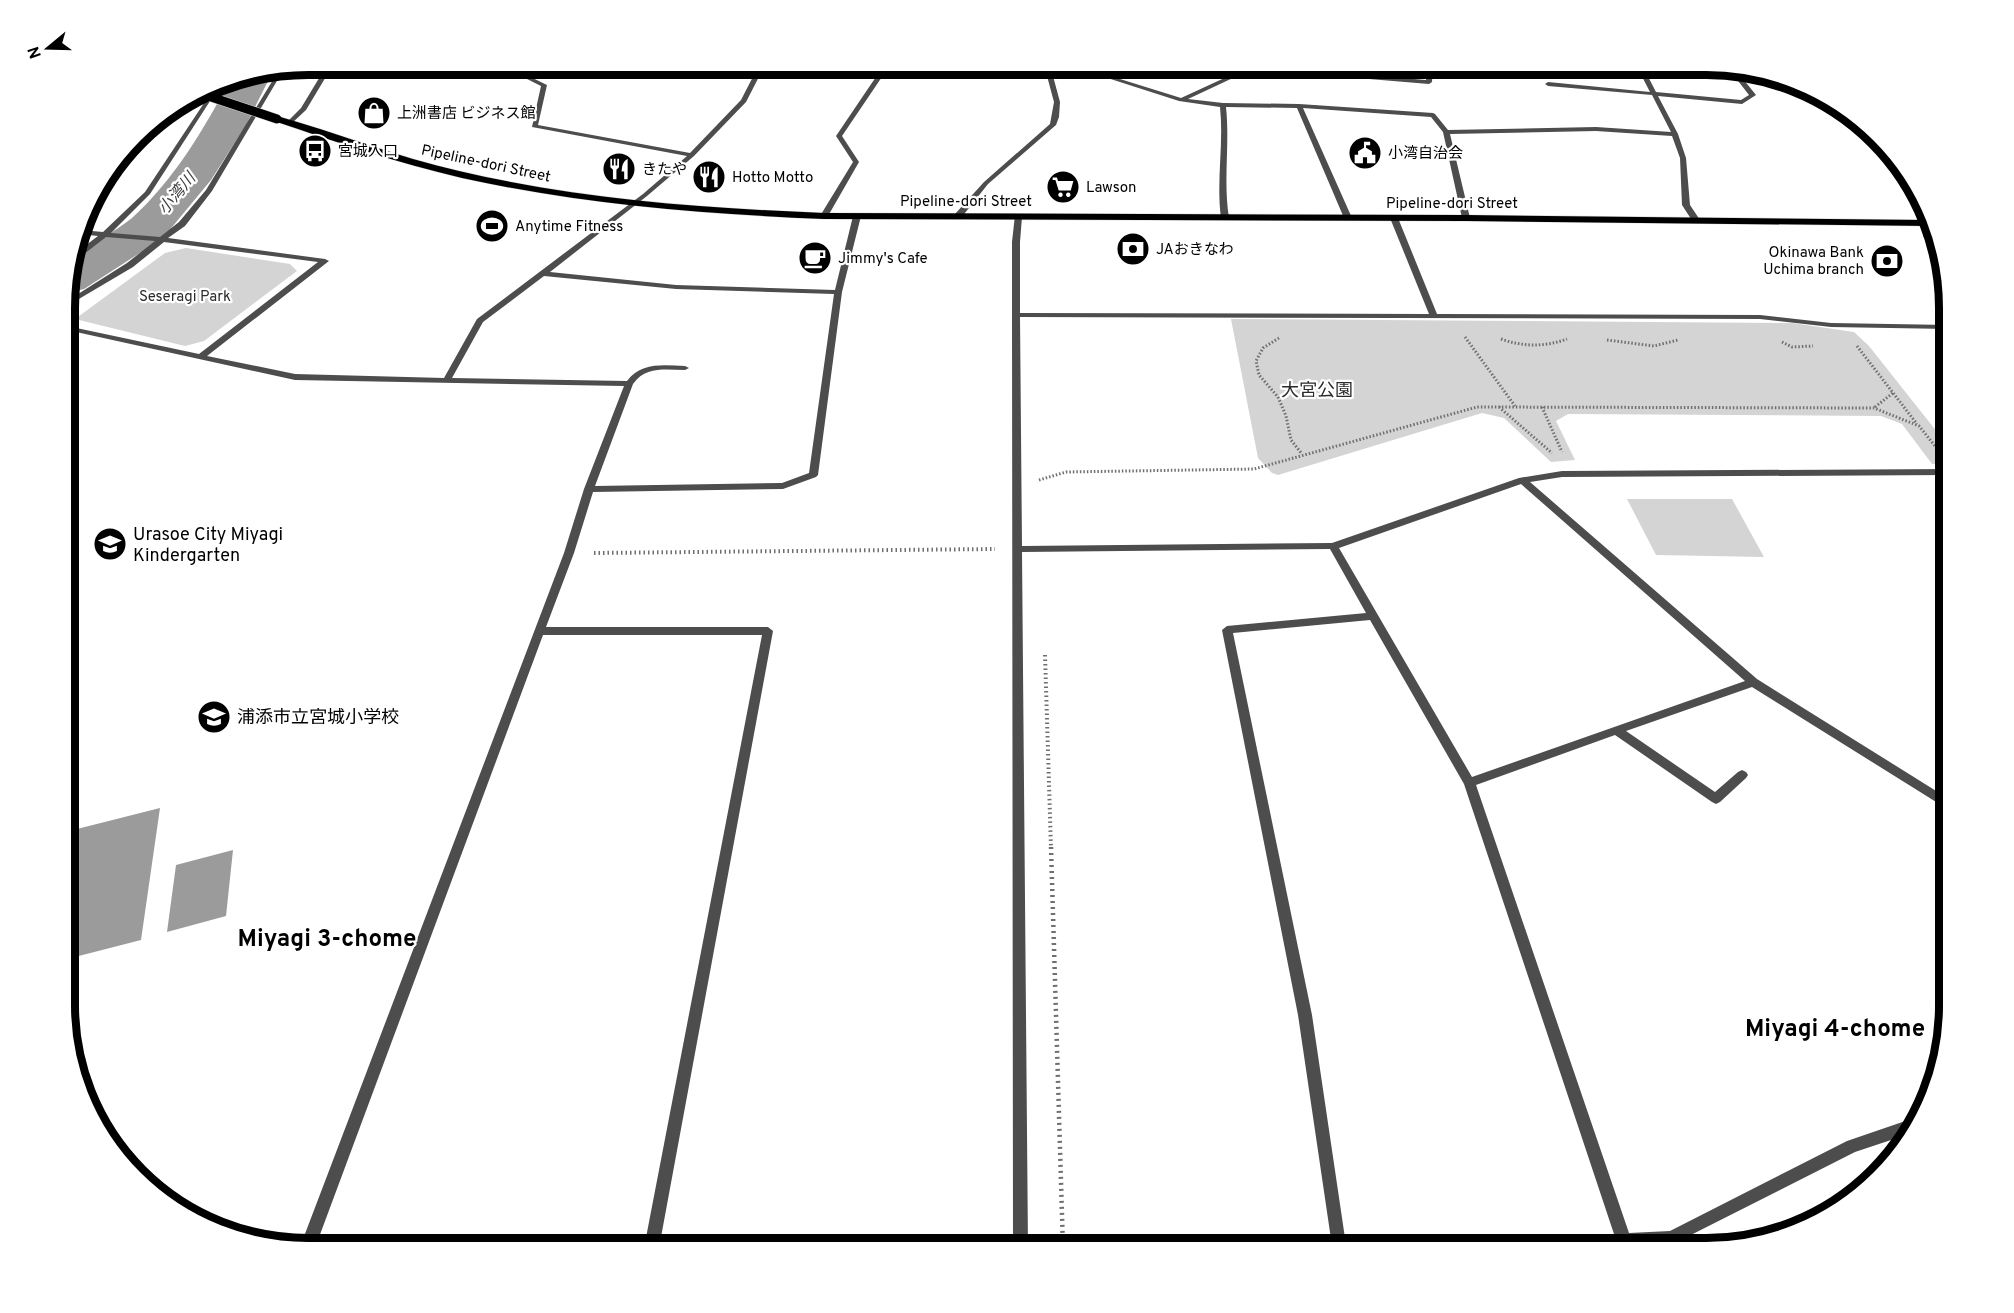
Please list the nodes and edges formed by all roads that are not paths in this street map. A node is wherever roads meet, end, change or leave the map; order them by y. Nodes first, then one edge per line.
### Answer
1 (324, 75) edge
2 (525, 75) edge
3 (756, 75) edge
4 (880, 75) edge
5 (1051, 75) edge
6 (1104, 75) edge
7 (1236, 75) edge
8 (1344, 75) edge
9 (1429, 75) edge
10 (1644, 75) edge
11 (278, 77) edge
12 (1738, 77) edge
13 (1548, 84) dead end
14 (1654, 95) junction
15 (212, 96) edge
16 (210, 97) edge
17 (1181, 100) junction
18 (1223, 105) junction
19 (1299, 106) junction
20 (288, 123) junction
21 (1446, 132) junction
22 (1675, 134) junction
23 (692, 155) junction
24 (634, 204) junction
25 (824, 216) junction
26 (857, 216) junction
27 (958, 216) junction
28 (1018, 217) junction
29 (1226, 218) junction
30 (1348, 218) junction
31 (1394, 218) junction
32 (1466, 218) junction
33 (1696, 220) junction
34 (1923, 223) edge
35 (87, 233) edge
36 (104, 234) junction
37 (164, 240) junction
38 (82, 251) edge
39 (542, 273) junction
40 (838, 292) junction
41 (75, 299) edge
42 (1016, 315) junction
43 (1434, 317) junction
44 (1939, 327) edge
45 (75, 330) edge
46 (200, 357) junction
47 (685, 369) dead end
48 (446, 381) junction
49 (629, 384) junction
50 (1939, 472) edge
51 (1522, 480) junction
52 (589, 489) junction
53 (1334, 546) junction
54 (1017, 549) junction
55 (1374, 616) junction
56 (540, 631) junction
57 (1753, 682) junction
58 (1616, 730) junction
59 (1742, 775) dead end
60 (1470, 783) junction
61 (1939, 800) edge
62 (1904, 1128) edge
63 (311, 1238) edge
64 (654, 1238) edge
65 (1020, 1238) edge
66 (1338, 1238) edge
67 (1623, 1238) edge
68 (1671, 1238) edge

1 - 20 street
2 - 23 street
3 - 23 street
4 - 25 street
5 - 27 street
6 - 17 street
7 - 17 street
8 - 9 street
10 - 14 street
11 - 37 street
12 - 14 street
13 - 14 street
14 - 22 street
15 - 36 street
16 - 20 main road, Pipeline-dori Street, bridge
17 - 18 street
18 - 19 street
18 - 29 street
19 - 21 street
19 - 30 street
20 - 24 main road, Pipeline-dori Street
21 - 22 street
21 - 32 street
22 - 33 street
23 - 24 street
24 - 25 main road, Pipeline-dori Street
24 - 39 street
25 - 26 main road, Pipeline-dori Street
26 - 27 main road, Pipeline-dori Street
26 - 40 street
27 - 28 main road, Pipeline-dori Street
28 - 29 main road, Pipeline-dori Street
28 - 42 street
29 - 30 main road, Pipeline-dori Street
30 - 31 main road, Pipeline-dori Street
31 - 32 main road, Pipeline-dori Street
31 - 43 street
32 - 33 main road, Pipeline-dori Street
33 - 34 main road, Pipeline-dori Street
35 - 36 street
36 - 37 street
36 - 38 street
37 - 41 street
37 - 46 street
39 - 40 street
39 - 48 street
40 - 52 street
42 - 43 street
42 - 54 street
43 - 44 street
45 - 46 street
46 - 48 street
47 - 49 street
48 - 49 street
49 - 52 street
50 - 51 street
51 - 53 street
51 - 57 street
52 - 56 street
53 - 54 street
53 - 55 street
54 - 65 street
55 - 60 street
55 - 66 street
56 - 63 street
56 - 64 street
57 - 58 street
57 - 61 street
58 - 59 street
58 - 60 street
60 - 67 street
62 - 68 street

